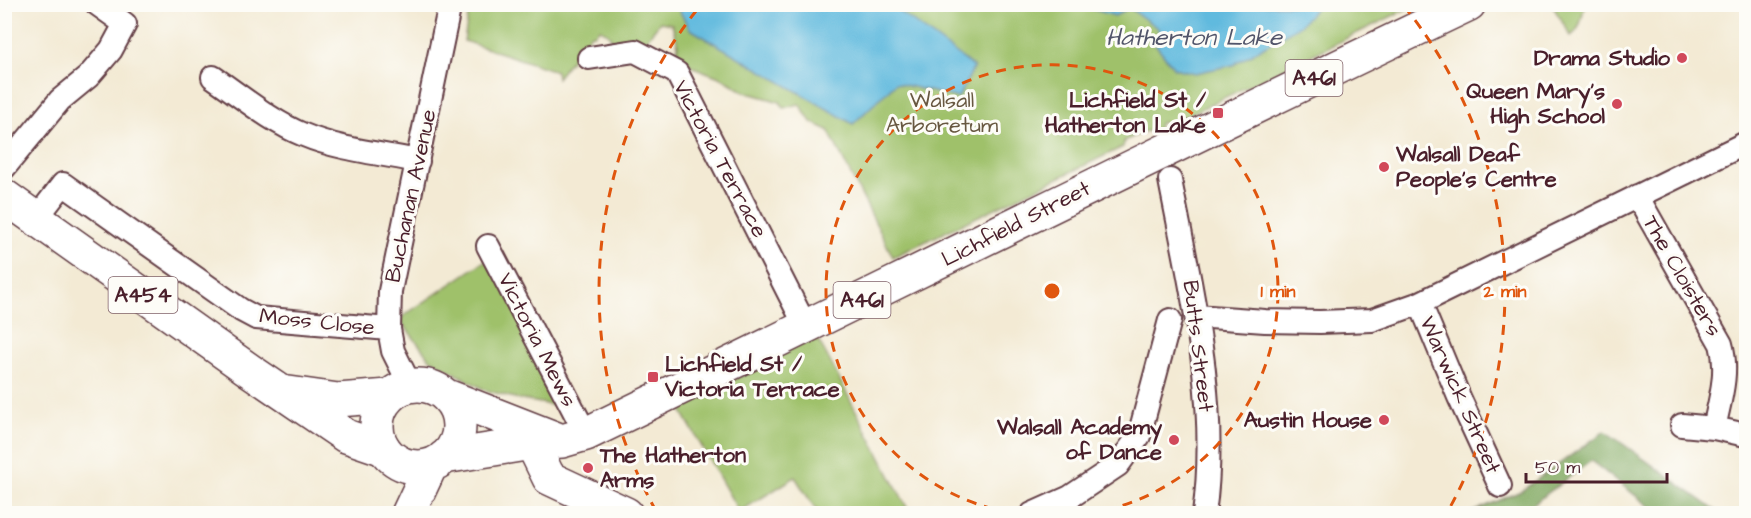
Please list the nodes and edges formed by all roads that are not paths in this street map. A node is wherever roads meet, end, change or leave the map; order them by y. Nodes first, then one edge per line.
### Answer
1 (97, 4) edge
2 (450, 4) edge
3 (1469, 4) edge
4 (589, 58) dead end
5 (213, 77) dead end
6 (1746, 143) edge
7 (418, 161) junction
8 (4, 168) edge
9 (1170, 180) dead end
10 (4, 196) edge
11 (1637, 196) junction
12 (46, 206) dead end
13 (488, 246) dead end
14 (1420, 303) junction
15 (1196, 316) junction
16 (1170, 320) dead end
17 (806, 327) junction
18 (389, 329) junction
19 (400, 391) junction
20 (281, 392) junction
21 (447, 396) junction
22 (1682, 425) dead end
23 (1714, 428) junction
24 (1746, 435) edge
25 (560, 439) junction
26 (392, 456) junction
27 (438, 461) junction
28 (1500, 486) dead end
29 (407, 513) edge
30 (626, 513) edge
31 (1032, 513) edge
32 (1204, 513) edge

1 - 8 street
2 - 7 street, Buchanan Avenue
3 - 17 main road, Lichfield Street / A461
4 - 17 street, Victoria Terrace
5 - 7 street
6 - 11 street
7 - 18 street, Buchanan Avenue
9 - 15 street, Butts Street
10 - 20 main road, A454
11 - 14 street
11 - 23 street, The Cloisters
12 - 18 street, Moss Close
13 - 25 street, Victoria Mews
14 - 15 street
14 - 28 street, Warwick Street
15 - 32 street, Butts Street
16 - 31 street
17 - 25 main road, Lichfield Street / A461
18 - 19 street, Buchanan Avenue
19 - 20 main road, A454
19 - 21 main road
19 - 26 main road
20 - 26 main road, A454
21 - 25 main road
21 - 27 main road
22 - 23 street
23 - 24 street
25 - 27 main road, Lichfield Street / A461
25 - 30 main road
26 - 27 main road
26 - 29 main road
27 - 29 main road

